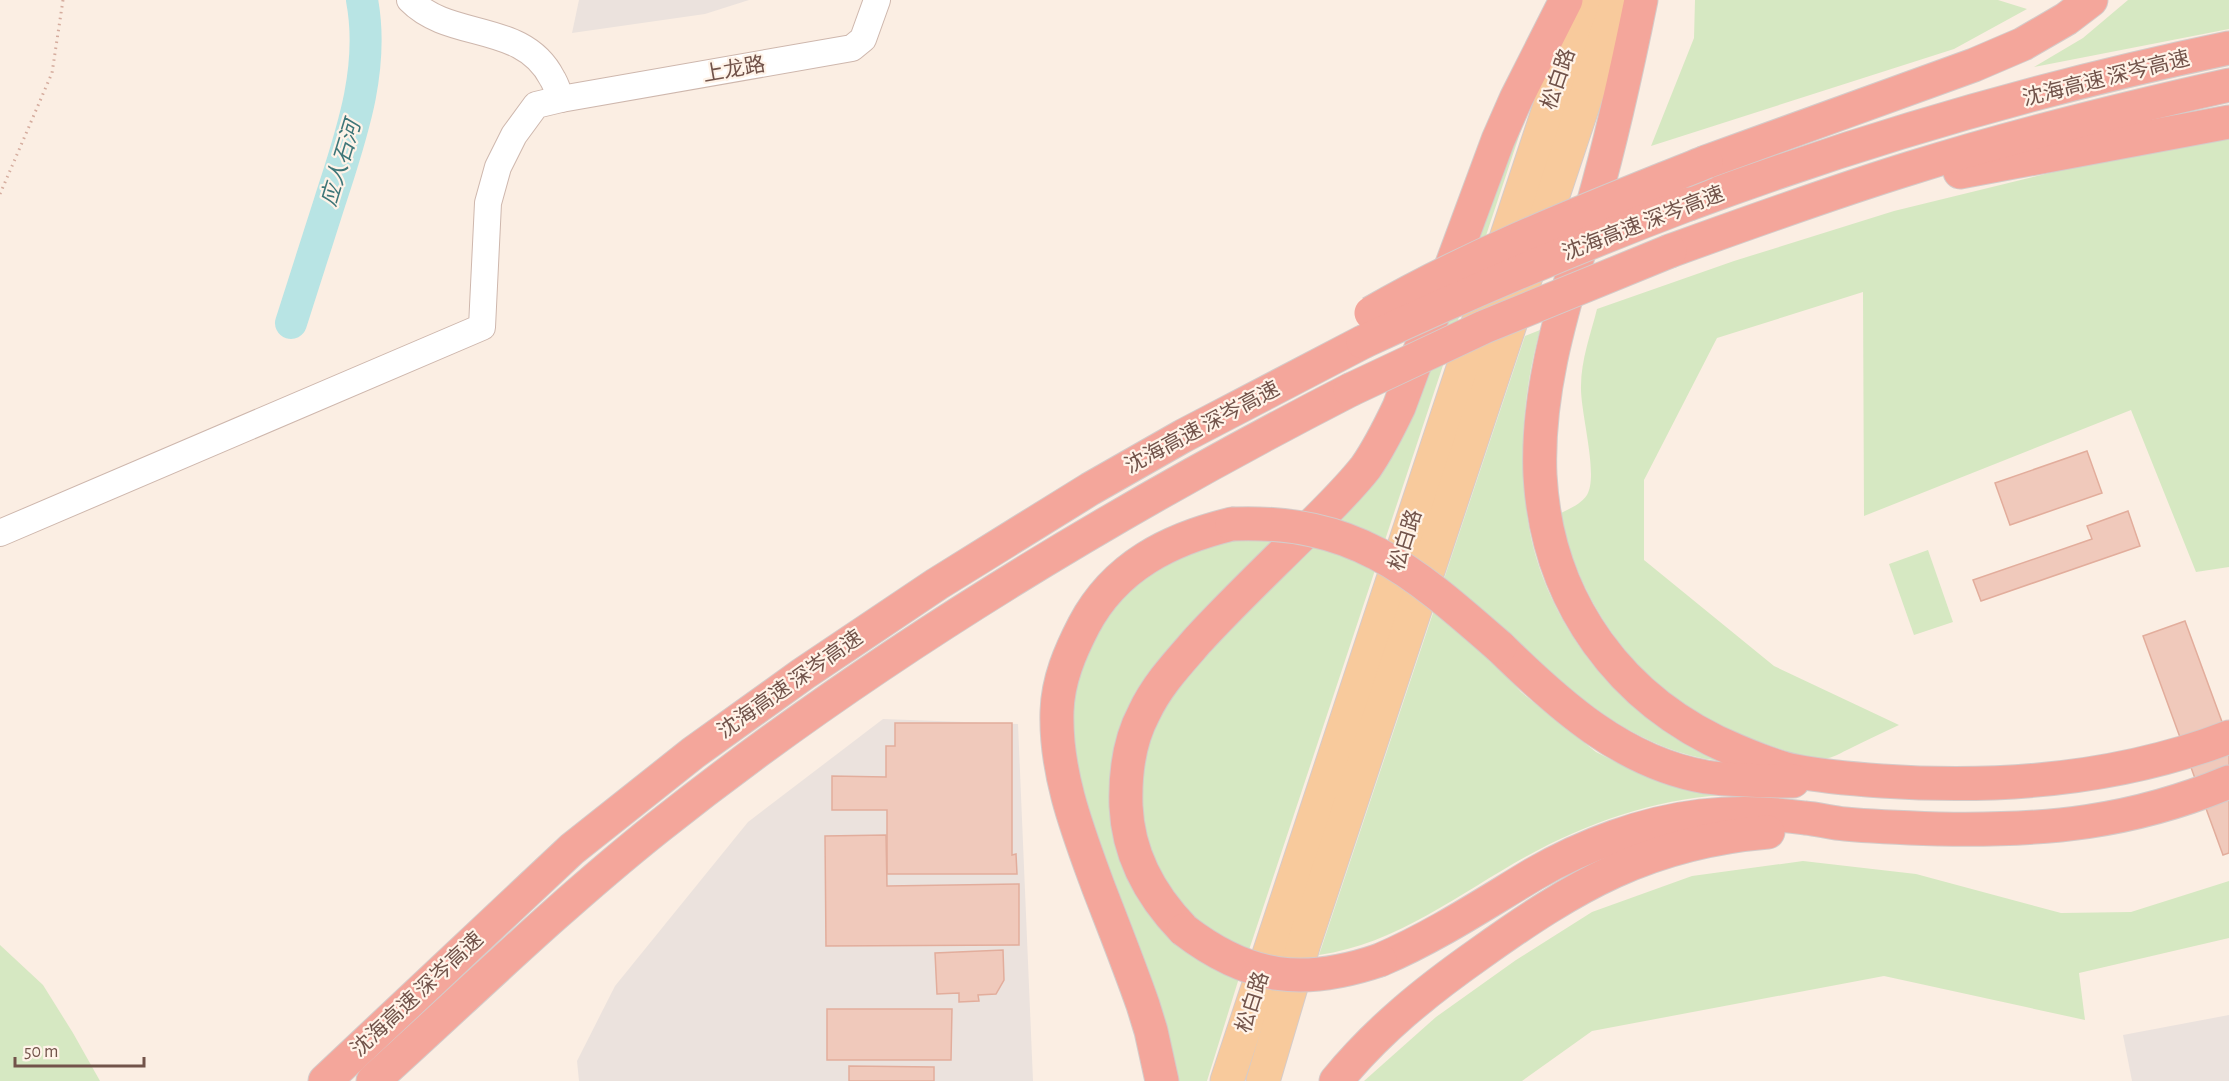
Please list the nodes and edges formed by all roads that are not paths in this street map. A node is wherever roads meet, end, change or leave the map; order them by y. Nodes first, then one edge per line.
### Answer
1 (410, 0) edge
2 (877, 0) edge
3 (1566, 0) edge
4 (1585, 0) edge
5 (1618, 0) edge
6 (1641, 0) edge
7 (2091, 0) edge
8 (2229, 48) edge
9 (2229, 85) edge
10 (561, 99) junction
11 (2229, 122) edge
12 (1822, 196) junction
13 (1367, 328) junction
14 (0, 533) edge
15 (2229, 737) edge
16 (1846, 779) junction
17 (2229, 782) edge
18 (1845, 824) junction
19 (325, 1081) edge
20 (373, 1081) edge
21 (1162, 1081) edge
22 (1227, 1081) edge
23 (1263, 1081) edge
24 (1336, 1081) edge

1 - 10 street
2 - 10 street, 上龙路
3 - 18 highway, bridge
4 - 22 main road, 松白路
5 - 23 main road, 松白路
6 - 16 highway
7 - 13 highway, bridge
8 - 13 highway, 沈海高速 深岑高速, bridge
9 - 12 highway, 沈海高速 深岑高速
10 - 14 street, 上龙路
11 - 12 highway
12 - 20 highway, 沈海高速 深岑高速, bridge
13 - 19 highway, 沈海高速 深岑高速
15 - 16 highway
16 - 21 highway, bridge
17 - 18 highway
18 - 24 highway

